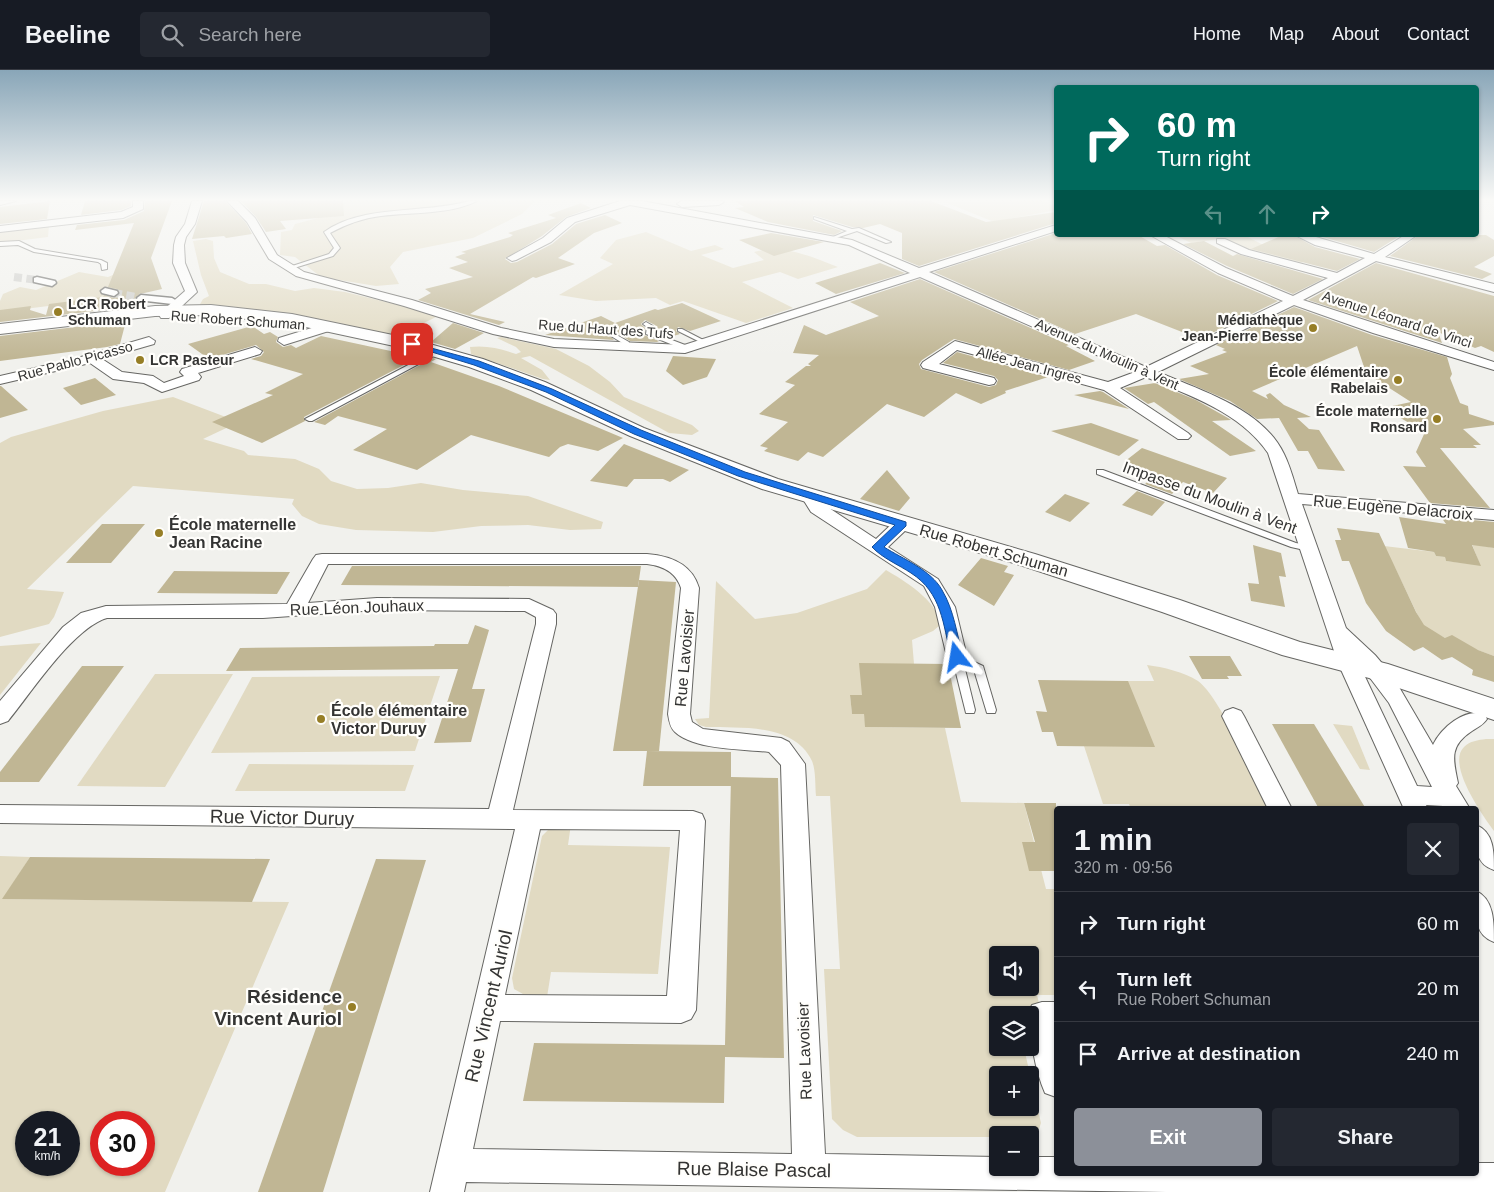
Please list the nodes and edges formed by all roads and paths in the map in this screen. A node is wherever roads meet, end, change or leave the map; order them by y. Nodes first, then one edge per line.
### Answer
1 (54, 253) edge
2 (179, 253) edge
3 (271, 253) edge
4 (332, 253) edge
5 (521, 253) edge
6 (873, 253) edge
7 (978, 253) edge
8 (1190, 253) edge
9 (1250, 253) edge
10 (1361, 253) edge
11 (1383, 253) edge
12 (1376, 257) junction
13 (512, 258) dead end
14 (289, 268) junction
15 (104, 269) dead end
16 (920, 272) junction
17 (1338, 277) junction
18 (37, 280) tunnel mouth
19 (52, 283) dead end
20 (1494, 288) edge
21 (141, 298) tunnel mouth
22 (1292, 300) junction
23 (169, 308) junction
24 (646, 324) dead end
25 (328, 327) junction
26 (0, 329) edge
27 (680, 330) dead end
28 (0, 333) edge
29 (613, 335) dead end
30 (149, 341) dead end
31 (284, 341) dead end
32 (706, 342) junction
33 (626, 347) junction
34 (691, 348) junction
35 (254, 351) dead end
36 (439, 351) junction
37 (92, 358) junction
38 (1494, 366) edge
39 (1148, 372) junction
40 (0, 380) edge
41 (989, 381) dead end
42 (1109, 387) junction
43 (310, 419) dead end
44 (1183, 436) dead end
45 (1100, 472) dead end
46 (809, 496) junction
47 (1291, 498) junction
48 (1494, 515) edge
49 (902, 524) junction
50 (877, 547) junction
51 (1309, 548) junction
52 (294, 610) junction
53 (1338, 630) junction
54 (957, 657) junction
55 (1368, 675) junction
56 (970, 710) dead end
57 (991, 710) dead end
58 (0, 716) edge
59 (1233, 716) dead end
60 (1488, 718) edge
61 (1413, 802) edge
62 (1454, 803) edge
63 (1278, 806) edge
64 (0, 814) edge
65 (499, 819) junction
66 (530, 819) junction
67 (1479, 839) edge
68 (1494, 860) edge
69 (1479, 907) edge
70 (1494, 930) edge
71 (488, 1008) junction
72 (1054, 1015) edge
73 (1054, 1072) edge
74 (808, 1170) junction
75 (1054, 1174) edge
76 (1140, 1176) edge
77 (450, 1178) edge
78 (1494, 1180) edge
79 (1459, 1186) edge

1 - 15 lane
2 - 23 street
3 - 14 street, Rue du Haut des Tufs
4 - 14 lane
5 - 13 street
6 - 16 street, Avenue du Moulin à Vent
7 - 16 street, Rue du Haut des Tufs
8 - 22 street, Avenue Léonard de Vinci
9 - 17 street
10 - 12 street
11 - 12 street
12 - 17 street
12 - 20 street
14 - 33 street, Rue du Haut des Tufs
16 - 32 street, Rue du Haut des Tufs
16 - 39 street, Avenue du Moulin à Vent
17 - 22 street
18 - 19 street
21 - 23 street
22 - 38 street, Avenue Léonard de Vinci
22 - 39 street
23 - 25 main road, Rue Robert Schuman
23 - 26 main road, Rue Robert Schuman
23 - 28 main road, Rue Robert Schuman
24 - 34 lane
25 - 31 street
25 - 36 main road, Rue Robert Schuman
27 - 32 lane
29 - 33 lane
30 - 37 street, Rue Pablo Picasso
32 - 34 street, Rue du Haut des Tufs
33 - 34 street, Rue du Haut des Tufs
35 - 37 street
36 - 43 lane
36 - 46 main road, Rue Robert Schuman
37 - 40 street, Rue Pablo Picasso
39 - 42 street
39 - 47 street, Avenue du Moulin à Vent
41 - 42 street, Allée Jean Ingres
42 - 44 street, Allée Jean Ingres
45 - 51 lane, Impasse du Moulin à Vent
46 - 49 main road, Rue Robert Schuman
46 - 50 street
47 - 48 street, Rue Eugène Delacroix
47 - 51 street, Avenue du Moulin à Vent
49 - 50 street
49 - 55 main road, Rue Robert Schuman
50 - 54 street
51 - 53 street, Avenue du Moulin à Vent
52 - 58 street, Rue Léon Jouhaux
52 - 65 street, Rue Léon Jouhaux
52 - 74 street, Rue Lavoisier
53 - 55 street
53 - 55 street, Avenue du Moulin à Vent
54 - 56 lane
54 - 57 lane
55 - 60 main road, Rue Robert Schuman
55 - 61 street
55 - 62 street
59 - 63 street
60 - 62 street
61 - 62 street
64 - 65 street, Rue Victor Duruy
65 - 66 street, Rue Victor Duruy
66 - 71 street, Rue Vincent Auriol
66 - 71 street, Rue Victor Duruy
67 - 68 street
69 - 70 street
71 - 77 street, Rue Vincent Auriol
72 - 73 street
74 - 75 street, Rue Blaise Pascal
74 - 77 street, Rue Blaise Pascal
76 - 79 street
78 - 79 street

